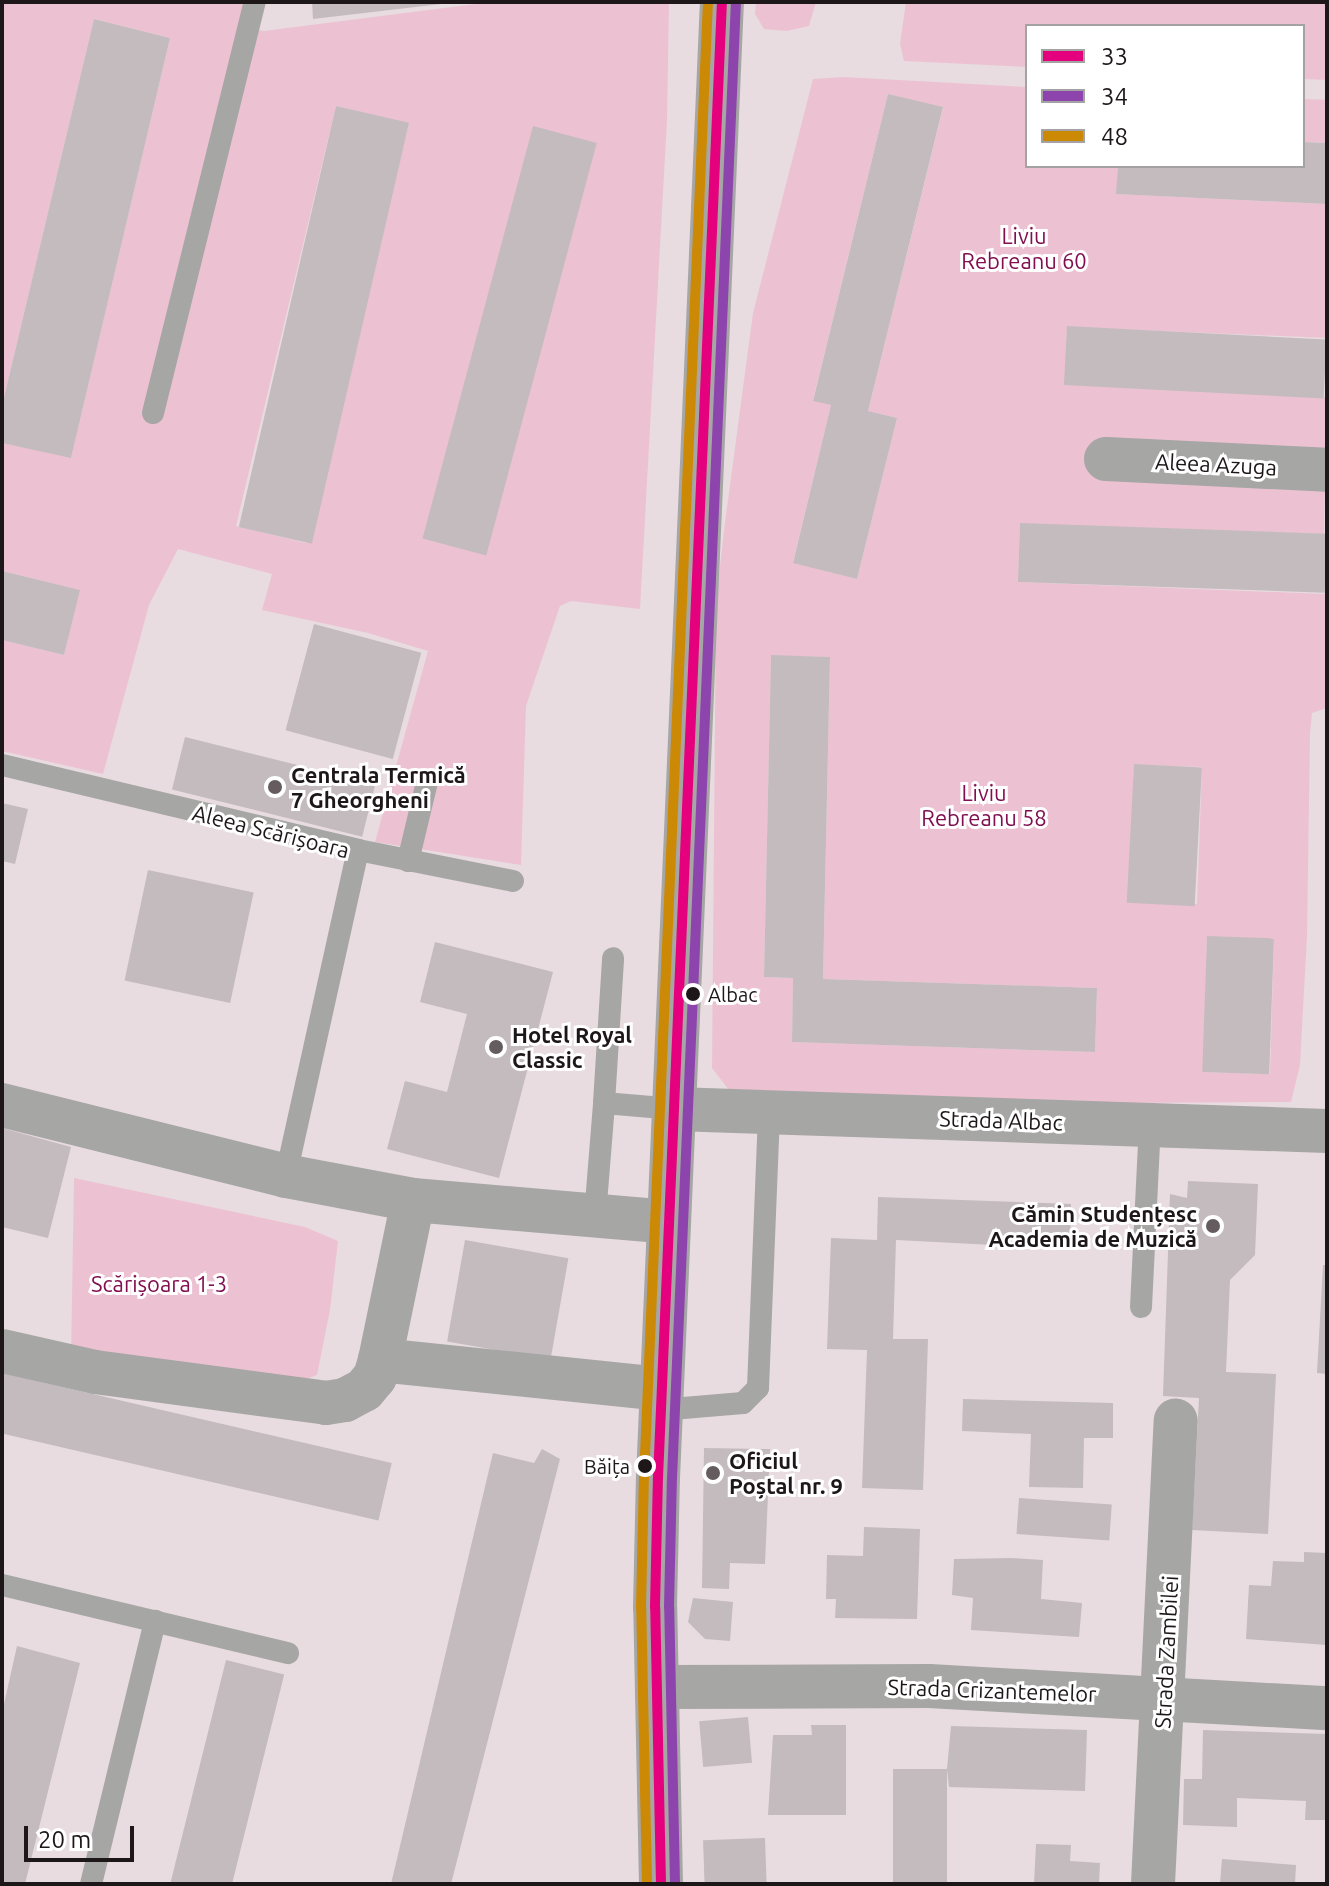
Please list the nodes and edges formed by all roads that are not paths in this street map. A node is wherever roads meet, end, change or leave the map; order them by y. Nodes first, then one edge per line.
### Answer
1 (255, 2) edge
2 (722, 2) edge
3 (153, 413) dead end
4 (1106, 459) dead end
5 (1327, 470) edge
6 (2, 765) edge
7 (427, 782) dead end
8 (358, 850) junction
9 (408, 861) junction
10 (513, 881) dead end
11 (613, 958) dead end
12 (604, 1103) junction
13 (2, 1105) edge
14 (675, 1109) junction
15 (769, 1112) junction
16 (1150, 1125) junction
17 (1327, 1131) edge
18 (286, 1176) junction
19 (413, 1200) junction
20 (595, 1216) junction
21 (669, 1222) junction
22 (1141, 1307) dead end
23 (2, 1351) edge
24 (380, 1360) junction
25 (661, 1400) junction
26 (1176, 1421) dead end
27 (2, 1585) edge
28 (155, 1621) junction
29 (288, 1653) dead end
30 (657, 1687) junction
31 (1164, 1696) junction
32 (1327, 1708) edge
33 (91, 1884) edge
34 (661, 1884) edge
35 (1153, 1884) edge

1 - 3 lane
2 - 14 street
4 - 5 street, Aleea Azuga
6 - 8 lane, Aleea Scărișoara
7 - 9 lane
8 - 9 lane
8 - 18 lane, Aleea Scărișoara
9 - 10 lane
11 - 12 lane
12 - 14 lane
12 - 20 lane
13 - 18 street
14 - 15 street, Strada Albac
14 - 21 street
15 - 16 street, Strada Albac
15 - 25 lane
16 - 17 street, Strada Albac
16 - 22 lane
18 - 19 street
19 - 20 street
19 - 24 street
20 - 21 street
21 - 25 street
23 - 24 street
24 - 25 street
25 - 30 street
26 - 31 street, Strada Zambilei
27 - 28 lane
28 - 29 lane
28 - 33 lane
30 - 31 street, Strada Crizantemelor
30 - 34 street
31 - 32 street, Strada Crizantemelor
31 - 35 street, Strada Zambilei

